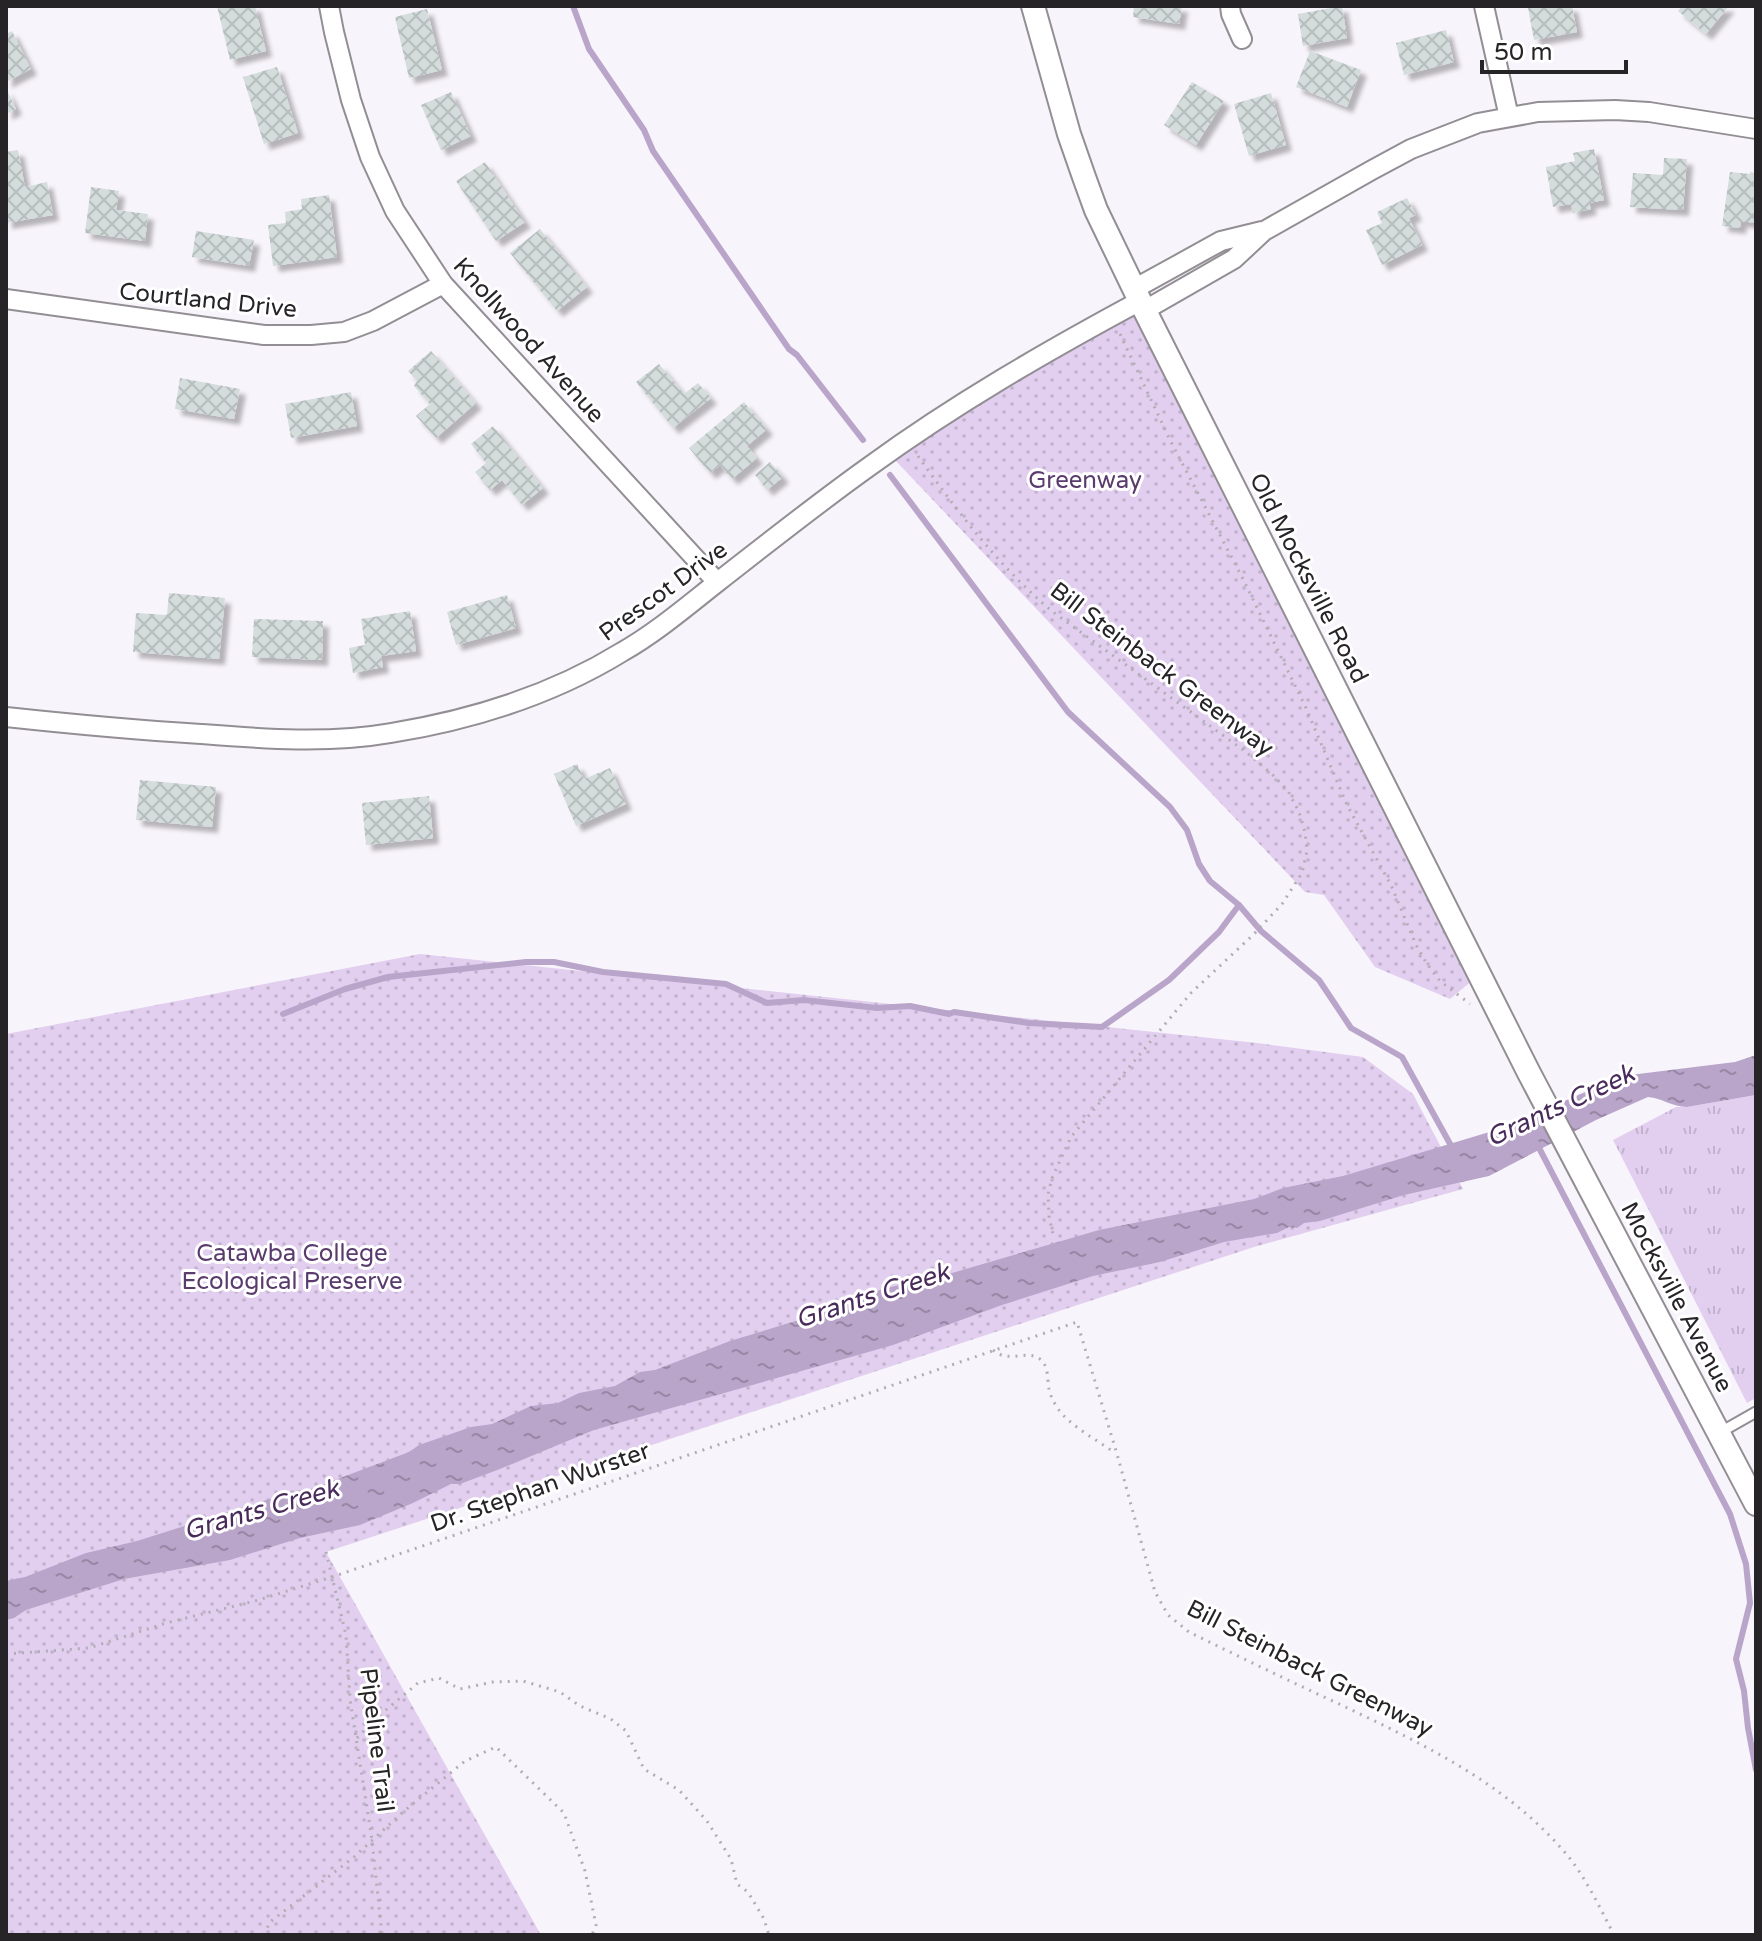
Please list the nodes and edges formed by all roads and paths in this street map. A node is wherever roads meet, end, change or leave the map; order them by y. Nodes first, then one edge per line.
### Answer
1 (329, 6) edge
2 (1033, 6) edge
3 (1230, 6) edge
4 (1484, 6) edge
5 (1242, 39) dead end
6 (1509, 117) junction
7 (1756, 129) edge
8 (443, 284) junction
9 (6, 299) edge
10 (1139, 300) junction
11 (1111, 316) junction
12 (914, 450) dead end
13 (717, 582) junction
14 (6, 717) edge
15 (1470, 1004) dead end
16 (1574, 1158) joint
17 (1054, 1239) dead end
18 (1077, 1322) joint
19 (993, 1350) junction
20 (1756, 1412) edge
21 (1719, 1433) junction
22 (1117, 1454) junction
23 (1756, 1504) edge
24 (326, 1552) dead end
25 (332, 1577) junction
26 (6, 1654) edge
27 (357, 1738) junction
28 (372, 1840) junction
29 (264, 1935) edge
30 (382, 1935) edge
31 (592, 1935) edge
32 (769, 1935) edge
33 (1614, 1935) edge

1 - 8 street, Knollwood Avenue
2 - 10 street, Old Mocksville Road
3 - 5 street
4 - 6 street
6 - 7 street, Prescot Drive
6 - 10 street, Prescot Drive
8 - 9 street, Courtland Drive
8 - 13 street, Knollwood Avenue
10 - 11 street, Prescot Drive
10 - 16 street, Old Mocksville Road
11 - 13 street, Prescot Drive
11 - 15 path
12 - 17 path, Bill Steinback Greenway
13 - 14 street, Prescot Drive
16 - 21 street, Mocksville Avenue
18 - 19 path, Dr. Stephan Wurster
18 - 22 path, Bill Steinback Greenway
19 - 22 path
19 - 25 path, Dr. Stephan Wurster
20 - 21 lane
21 - 23 street, Mocksville Avenue
22 - 33 path, Bill Steinback Greenway
24 - 25 path, Pipeline Trail
25 - 26 path, Dr. Stephan Wurster
25 - 27 path, Pipeline Trail
27 - 28 path, Pipeline Trail
27 - 32 path
28 - 29 path
28 - 30 path, Pipeline Trail
28 - 31 path

